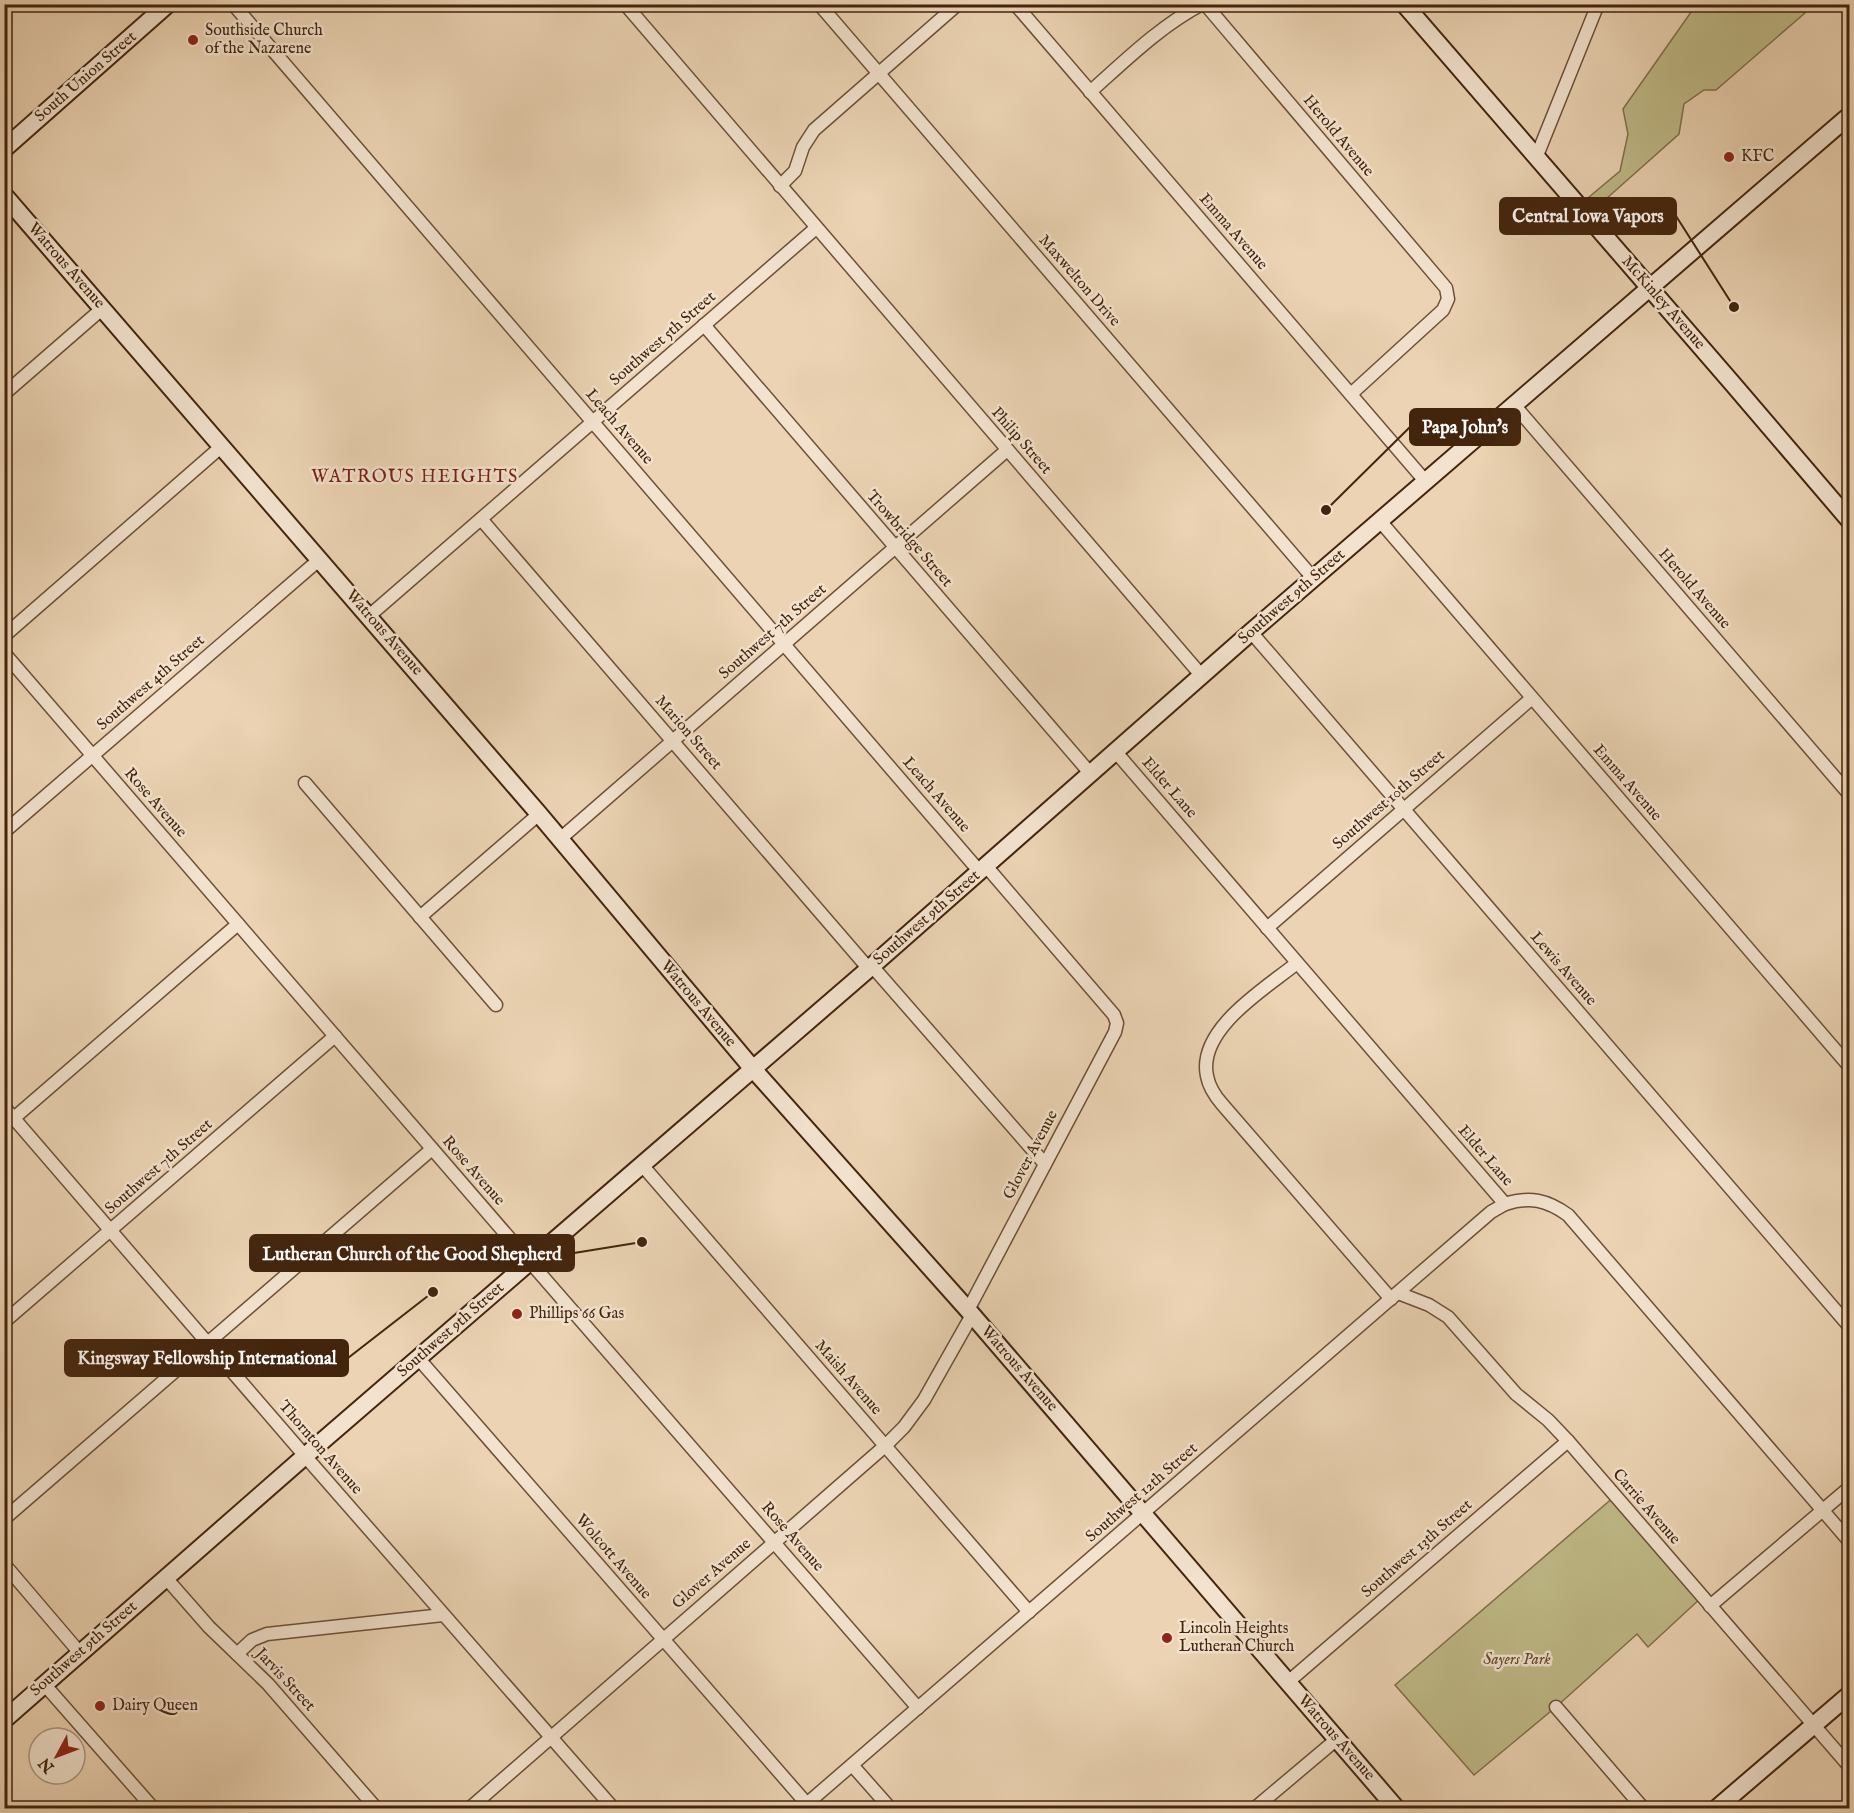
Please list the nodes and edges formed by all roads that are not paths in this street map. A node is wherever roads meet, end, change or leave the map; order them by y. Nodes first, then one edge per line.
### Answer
1 (168, 4) edge
2 (233, 4) edge
3 (625, 4) edge
4 (819, 4) edge
5 (958, 4) edge
6 (1015, 4) edge
7 (1203, 4) edge
8 (1404, 4) edge
9 (1598, 4) edge
10 (878, 74) junction
11 (1090, 92) junction
12 (1850, 115) edge
13 (4, 149) edge
14 (1536, 158) junction
15 (780, 186) junction
16 (4, 195) edge
17 (816, 228) junction
18 (1650, 289) junction
19 (103, 308) junction
20 (704, 325) junction
21 (4, 394) edge
22 (1351, 394) junction
23 (1515, 406) junction
24 (593, 422) junction
25 (222, 446) junction
26 (1007, 450) junction
27 (1426, 482) junction
28 (1848, 515) edge
29 (481, 519) junction
30 (1380, 521) junction
31 (895, 547) junction
32 (320, 560) junction
33 (1313, 578) junction
34 (369, 616) junction
35 (1251, 632) junction
36 (4, 636) edge
37 (784, 644) junction
38 (4, 653) edge
39 (1202, 675) junction
40 (1532, 698) junction
41 (673, 741) junction
42 (1116, 751) junction
43 (93, 756) junction
44 (1090, 773) junction
45 (305, 783) dead end
46 (1850, 795) edge
47 (1404, 809) junction
48 (538, 814) junction
49 (4, 832) edge
50 (560, 839) junction
51 (983, 869) junction
52 (420, 917) junction
53 (238, 924) junction
54 (1267, 928) junction
55 (1297, 963) junction
56 (871, 968) junction
57 (496, 1005) dead end
58 (1114, 1015) joint
59 (335, 1036) junction
60 (1850, 1067) edge
61 (753, 1069) junction
62 (4, 1107) edge
63 (14, 1118) junction
64 (432, 1149) junction
65 (1044, 1164) junction
66 (642, 1165) junction
67 (1505, 1204) junction
68 (111, 1231) junction
69 (530, 1262) junction
70 (1395, 1296) junction
71 (970, 1312) junction
72 (4, 1322) edge
73 (1850, 1327) edge
74 (207, 1343) junction
75 (418, 1358) junction
76 (1568, 1441) junction
77 (885, 1446) junction
78 (305, 1456) junction
79 (1850, 1487) edge
80 (1822, 1510) junction
81 (1143, 1514) junction
82 (4, 1519) edge
83 (774, 1542) junction
84 (1850, 1542) edge
85 (4, 1563) edge
86 (166, 1578) junction
87 (1710, 1606) junction
88 (1029, 1612) junction
89 (443, 1615) junction
90 (662, 1639) junction
91 (80, 1653) junction
92 (237, 1654) junction
93 (1288, 1683) junction
94 (44, 1684) junction
95 (1850, 1695) edge
96 (1556, 1707) dead end
97 (918, 1708) junction
98 (4, 1720) edge
99 (1813, 1726) junction
100 (551, 1737) junction
101 (1337, 1739) junction
102 (852, 1765) junction
103 (1850, 1767) edge
104 (804, 1806) edge
105 (153, 1809) edge
106 (376, 1809) edge
107 (470, 1809) edge
108 (613, 1809) edge
109 (890, 1809) edge
110 (1256, 1809) edge
111 (1396, 1809) edge
112 (1643, 1809) edge
113 (1717, 1809) edge

1 - 13 main road, South Union Street
2 - 24 street, Leach Avenue
3 - 15 street
4 - 10 street, Maxwelton Drive
5 - 10 street
6 - 11 street, Emma Avenue
7 - 11 street
7 - 22 street, Herold Avenue
8 - 14 main road, McKinley Avenue
9 - 14 street
10 - 15 street
10 - 33 street, Maxwelton Drive
11 - 22 street, Emma Avenue
12 - 18 main road, Southwest 9th Street
14 - 18 main road, McKinley Avenue
15 - 17 street, Philip Street
16 - 19 main road, Watrous Avenue
17 - 20 street, Southwest 5th Street
17 - 26 street, Philip Street
18 - 23 main road, Southwest 9th Street
18 - 28 main road, McKinley Avenue
19 - 21 street
19 - 25 main road, Watrous Avenue
20 - 24 street, Southwest 5th Street
20 - 31 street, Trowbridge Street
22 - 27 street, Emma Avenue
23 - 27 main road, Southwest 9th Street
23 - 46 street, Herold Avenue
24 - 29 street, Southwest 5th Street
24 - 37 street, Leach Avenue
25 - 32 main road, Watrous Avenue
25 - 36 street
26 - 31 street, Southwest 7th Street
26 - 39 street, Philip Street
27 - 30 main road, Southwest 9th Street
29 - 34 street, Southwest 5th Street
29 - 41 street, Marion Street
30 - 33 main road, Southwest 9th Street
30 - 40 street, Emma Avenue
31 - 37 street, Southwest 7th Street
31 - 44 street, Trowbridge Street
32 - 34 main road, Watrous Avenue
32 - 43 street, Southwest 4th Street
33 - 35 main road, Southwest 9th Street
34 - 48 main road, Watrous Avenue
35 - 39 main road, Southwest 9th Street
35 - 47 street, Lewis Avenue
37 - 41 street, Southwest 7th Street
37 - 51 street, Leach Avenue
38 - 43 street, Rose Avenue
39 - 42 main road, Southwest 9th Street
40 - 47 street, Southwest 10th Street
40 - 60 street, Emma Avenue
41 - 50 street, Southwest 7th Street
41 - 56 street, Marion Street
42 - 44 main road, Southwest 9th Street
42 - 54 street, Elder Lane
43 - 49 street, Southwest 4th Street
43 - 53 street, Rose Avenue
44 - 51 main road, Southwest 9th Street
45 - 52 street
47 - 54 street, Southwest 10th Street
47 - 73 street, Lewis Avenue
48 - 50 main road, Watrous Avenue
48 - 52 street
50 - 61 main road, Watrous Avenue
51 - 56 main road, Southwest 9th Street
51 - 58 street, Leach Avenue
52 - 57 street
53 - 59 street, Rose Avenue
53 - 63 street
54 - 55 street, Elder Lane
55 - 67 street, Elder Lane
55 - 70 street, Carrie Avenue
56 - 61 main road, Southwest 9th Street
56 - 65 street, Marion Street
58 - 65 street, Glover Avenue
59 - 64 street, Rose Avenue
59 - 68 street, Southwest 7th Street
61 - 66 main road, Southwest 9th Street
61 - 71 main road, Watrous Avenue
62 - 63 street, Thornton Avenue
63 - 68 street, Thornton Avenue
64 - 69 street, Rose Avenue
64 - 74 street
65 - 71 street, Glover Avenue
66 - 69 main road, Southwest 9th Street
66 - 77 street, Maish Avenue
67 - 70 street, Southwest 12th Street
67 - 80 street, Elder Lane
68 - 72 street, Southwest 7th Street
68 - 74 street, Thornton Avenue
69 - 75 main road, Southwest 9th Street
69 - 83 street, Rose Avenue
70 - 76 street, Carrie Avenue
70 - 81 street, Southwest 12th Street
71 - 77 street, Glover Avenue
71 - 81 main road, Watrous Avenue
74 - 78 street, Thornton Avenue
74 - 82 street
75 - 78 main road, Southwest 9th Street
75 - 90 street, Wolcott Avenue
76 - 87 street, Carrie Avenue
76 - 93 street, Southwest 13th Street
77 - 83 street, Glover Avenue
77 - 88 street, Maish Avenue
78 - 86 main road, Southwest 9th Street
78 - 89 street, Thornton Avenue
79 - 80 street
80 - 84 street, Elder Lane
80 - 87 street
81 - 88 street, Southwest 12th Street
81 - 93 main road, Watrous Avenue
83 - 90 street, Glover Avenue
83 - 97 street, Rose Avenue
85 - 91 street
86 - 91 main road, Southwest 9th Street
86 - 92 street, Jarvis Street
87 - 99 street, Carrie Avenue
88 - 97 street, Southwest 12th Street
89 - 92 street
89 - 100 street, Thornton Avenue
90 - 100 street, Glover Avenue
90 - 104 street, Wolcott Avenue
91 - 94 main road, Southwest 9th Street
92 - 106 street, Jarvis Street
93 - 101 main road, Watrous Avenue
94 - 98 main road, Southwest 9th Street
94 - 105 street
95 - 99 main road
96 - 112 street
97 - 102 street, Southwest 12th Street
99 - 103 street, Carrie Avenue
99 - 113 main road
100 - 107 street, Glover Avenue
100 - 108 street, Thornton Avenue
101 - 110 street
101 - 111 main road, Watrous Avenue
102 - 104 street, Southwest 12th Street
102 - 109 street

